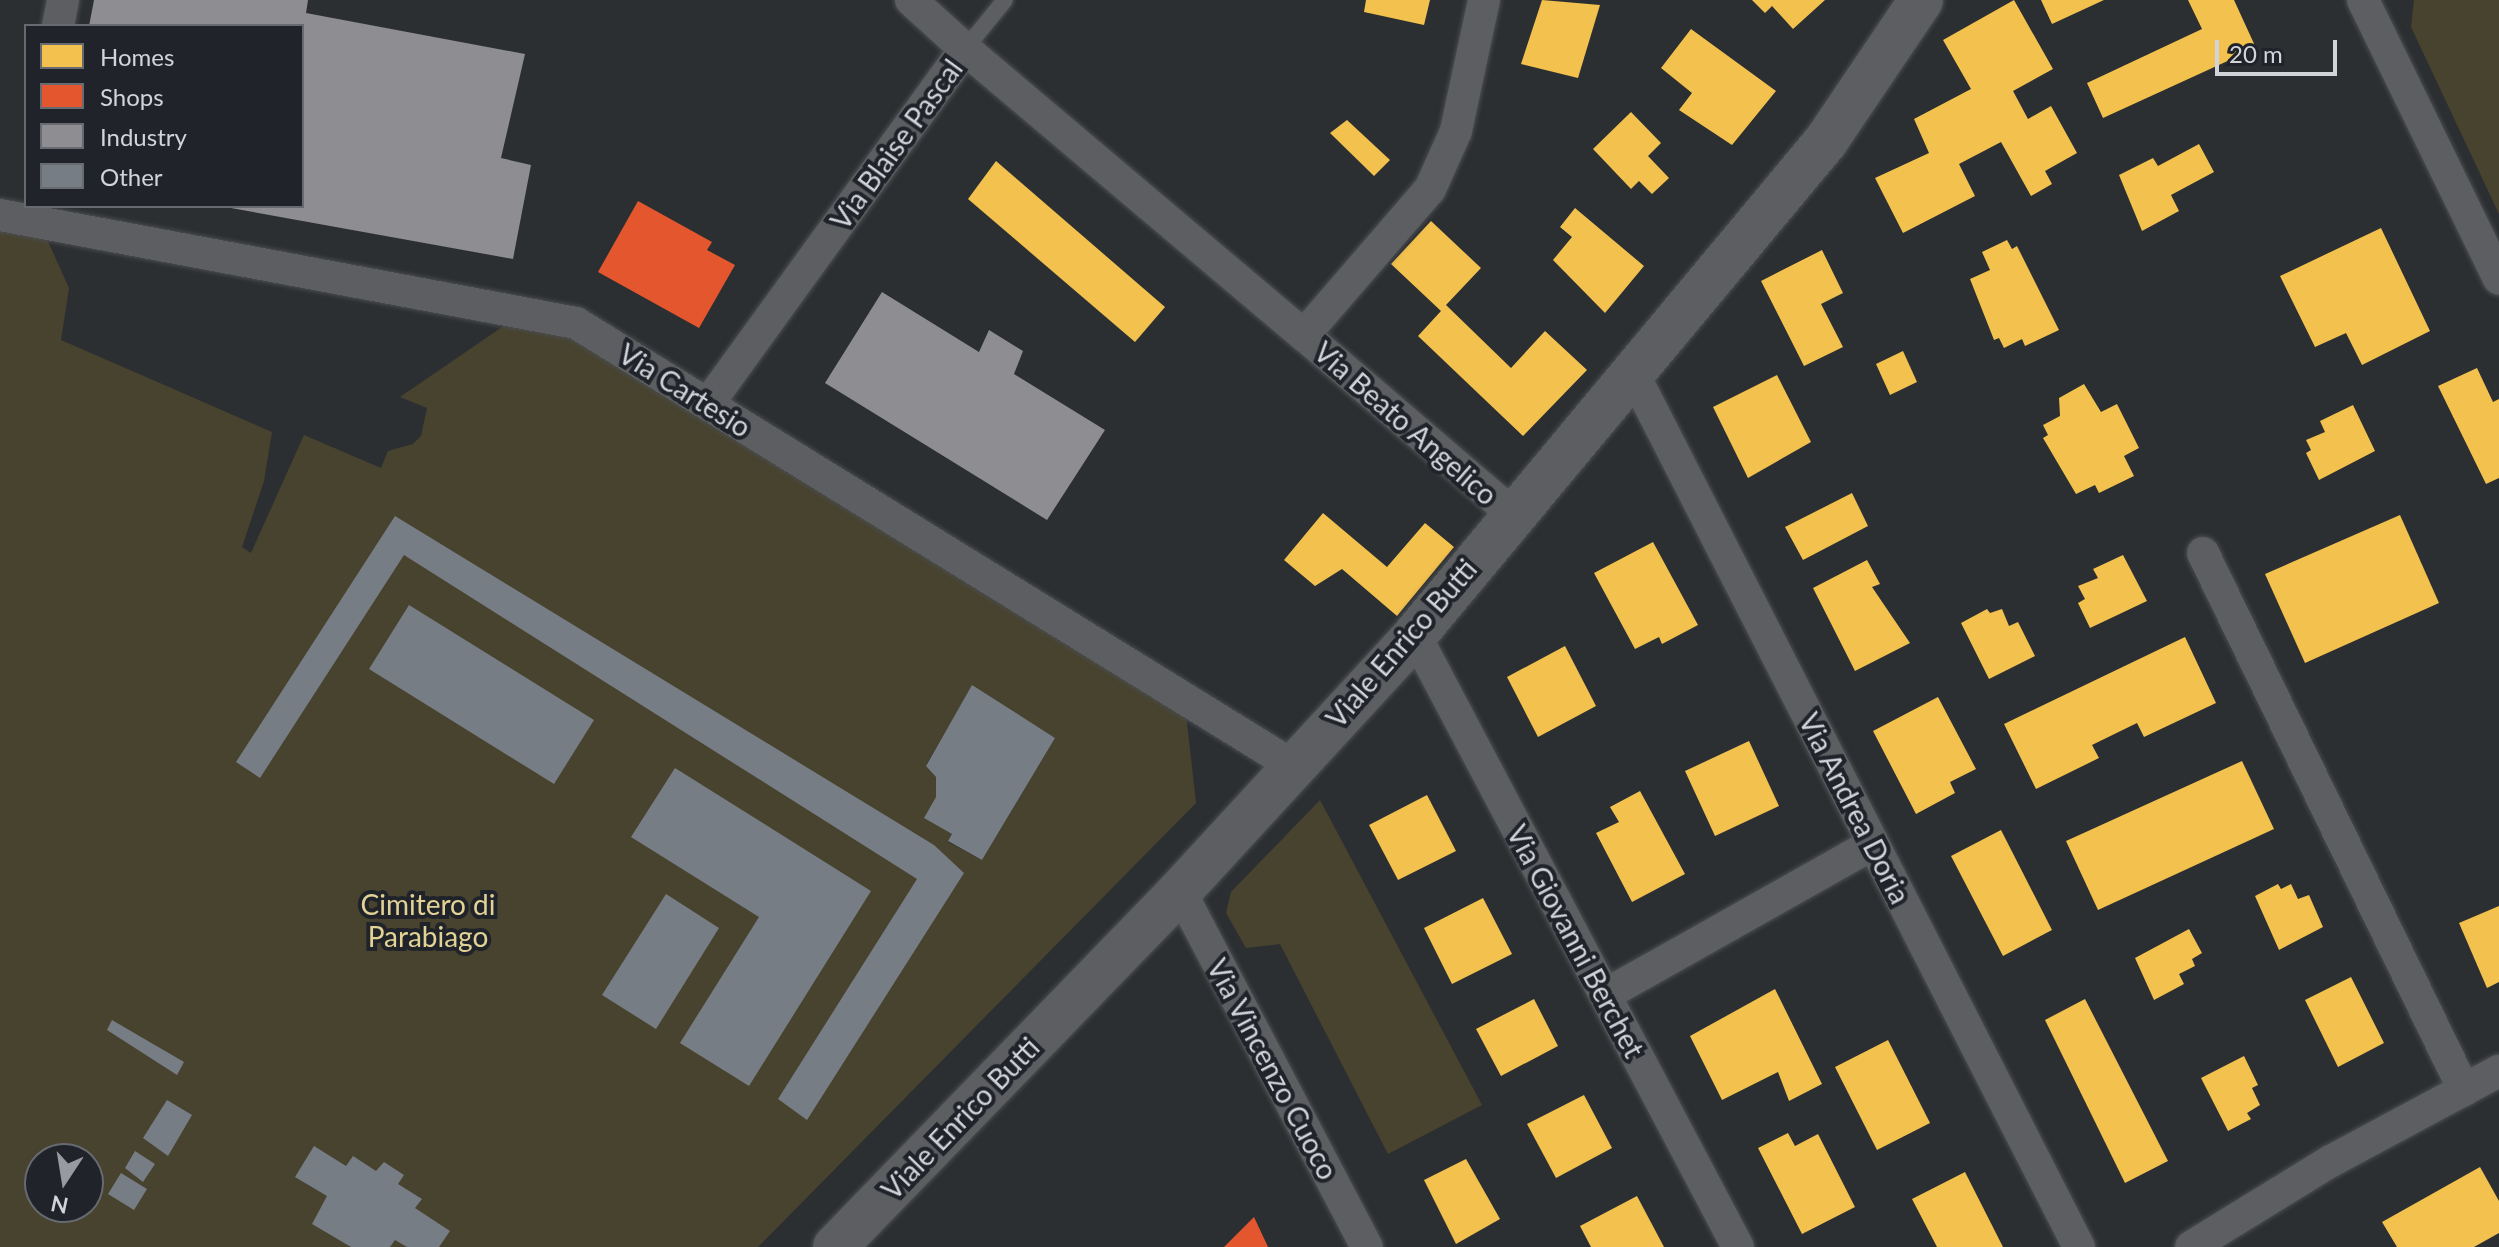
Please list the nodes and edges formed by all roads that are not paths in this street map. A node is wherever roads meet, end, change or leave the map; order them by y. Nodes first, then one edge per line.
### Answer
1 (63, 0) edge
2 (911, 0) edge
3 (1005, 0) edge
4 (1484, 0) edge
5 (1921, 0) edge
6 (2363, 0) edge
7 (58, 24) edge
8 (965, 49) junction
9 (16, 210) edge
10 (2499, 279) edge
11 (1304, 335) junction
12 (1631, 369) junction
13 (708, 404) junction
14 (1513, 514) junction
15 (2203, 553) dead end
16 (1415, 635) junction
17 (1292, 765) junction
18 (1873, 844) junction
19 (1180, 891) junction
20 (1605, 995) junction
21 (2499, 1071) edge
22 (2464, 1090) junction
23 (2203, 1244) edge
24 (835, 1247) edge
25 (1367, 1247) edge
26 (1738, 1247) edge
27 (2079, 1247) edge

1 - 7 street
2 - 8 street
3 - 8 lane
4 - 11 street, Via Beato Angelico
5 - 12 street, Viale Enrico Butti
6 - 10 street
8 - 11 street, Via Blaise Pascal
8 - 13 street, Via Blaise Pascal
9 - 13 street, Via Cartesio
11 - 14 street, Via Beato Angelico
12 - 14 street, Viale Enrico Butti
12 - 18 street, Via Andrea Doria
13 - 17 street, Via Cartesio
14 - 16 street, Viale Enrico Butti
15 - 22 street
16 - 17 street, Viale Enrico Butti
16 - 20 street, Via Giovanni Berchet
17 - 19 street, Viale Enrico Butti
18 - 20 street
18 - 27 street, Via Andrea Doria
19 - 24 street, Viale Enrico Butti
19 - 25 street, Via Vincenzo Cuoco
20 - 26 street, Via Giovanni Berchet
21 - 22 street
22 - 23 street

